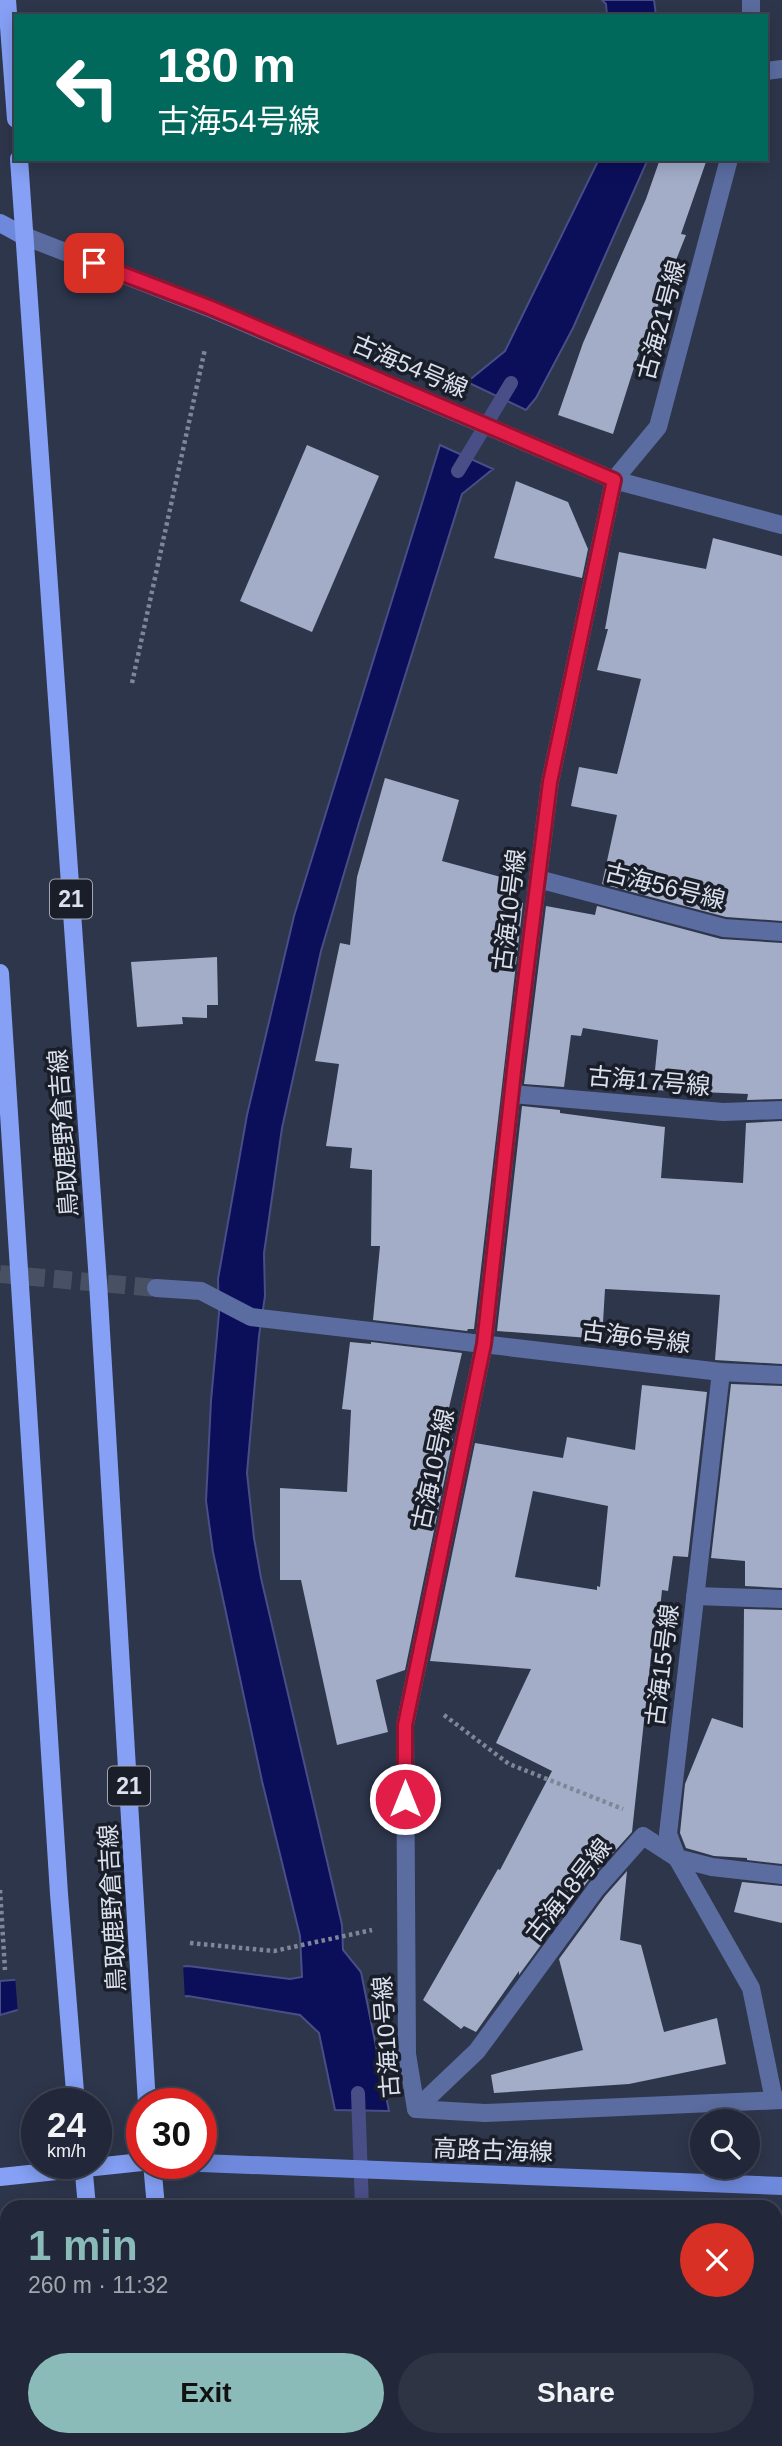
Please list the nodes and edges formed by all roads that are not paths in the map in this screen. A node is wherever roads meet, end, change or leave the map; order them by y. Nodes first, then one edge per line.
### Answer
1 (7, 0) edge
2 (14, 93) edge
3 (19, 161) edge
4 (728, 161) edge
5 (0, 223) edge
6 (24, 236) junction
7 (614, 480) junction
8 (782, 526) edge
9 (538, 879) junction
10 (782, 932) edge
11 (0, 973) edge
12 (512, 1094) junction
13 (782, 1110) edge
14 (156, 1288) tunnel mouth
15 (484, 1344) junction
16 (721, 1372) junction
17 (782, 1375) edge
18 (695, 1596) junction
19 (782, 1599) edge
20 (677, 1858) junction
21 (782, 1875) edge
22 (75, 2088) edge
23 (146, 2088) edge
24 (778, 2100) edge
25 (415, 2109) junction
26 (217, 2164) edge
27 (21, 2174) edge
28 (0, 2177) edge
29 (84, 2179) edge
30 (153, 2179) edge
31 (782, 2186) edge
32 (86, 2200) edge
33 (155, 2200) edge

1 - 2 main road
3 - 6 main road, 鳥取鹿野倉吉線 / 21
4 - 7 street, 古海21号線
5 - 6 main road
6 - 7 street, 古海54号線
6 - 23 main road, 鳥取鹿野倉吉線 / 21
7 - 8 street, 古海54号線
7 - 9 street, 古海10号線
9 - 10 street, 古海56号線
9 - 12 street, 古海10号線
11 - 22 main road, 鳥取鹿野倉吉線
12 - 13 street, 古海17号線
12 - 15 street, 古海10号線
14 - 15 street, 古海6号線
15 - 16 street, 古海6号線
15 - 25 street, 古海10号線
16 - 17 street, 古海6号線
16 - 18 street, 古海15号線
18 - 19 street
18 - 20 street, 古海15号線
20 - 21 street
20 - 24 street, 古海18号線
20 - 25 street, 古海18号線
24 - 25 street, 古海10号線
26 - 31 main road, 高路古海線
27 - 28 main road
29 - 32 main road
30 - 33 main road

